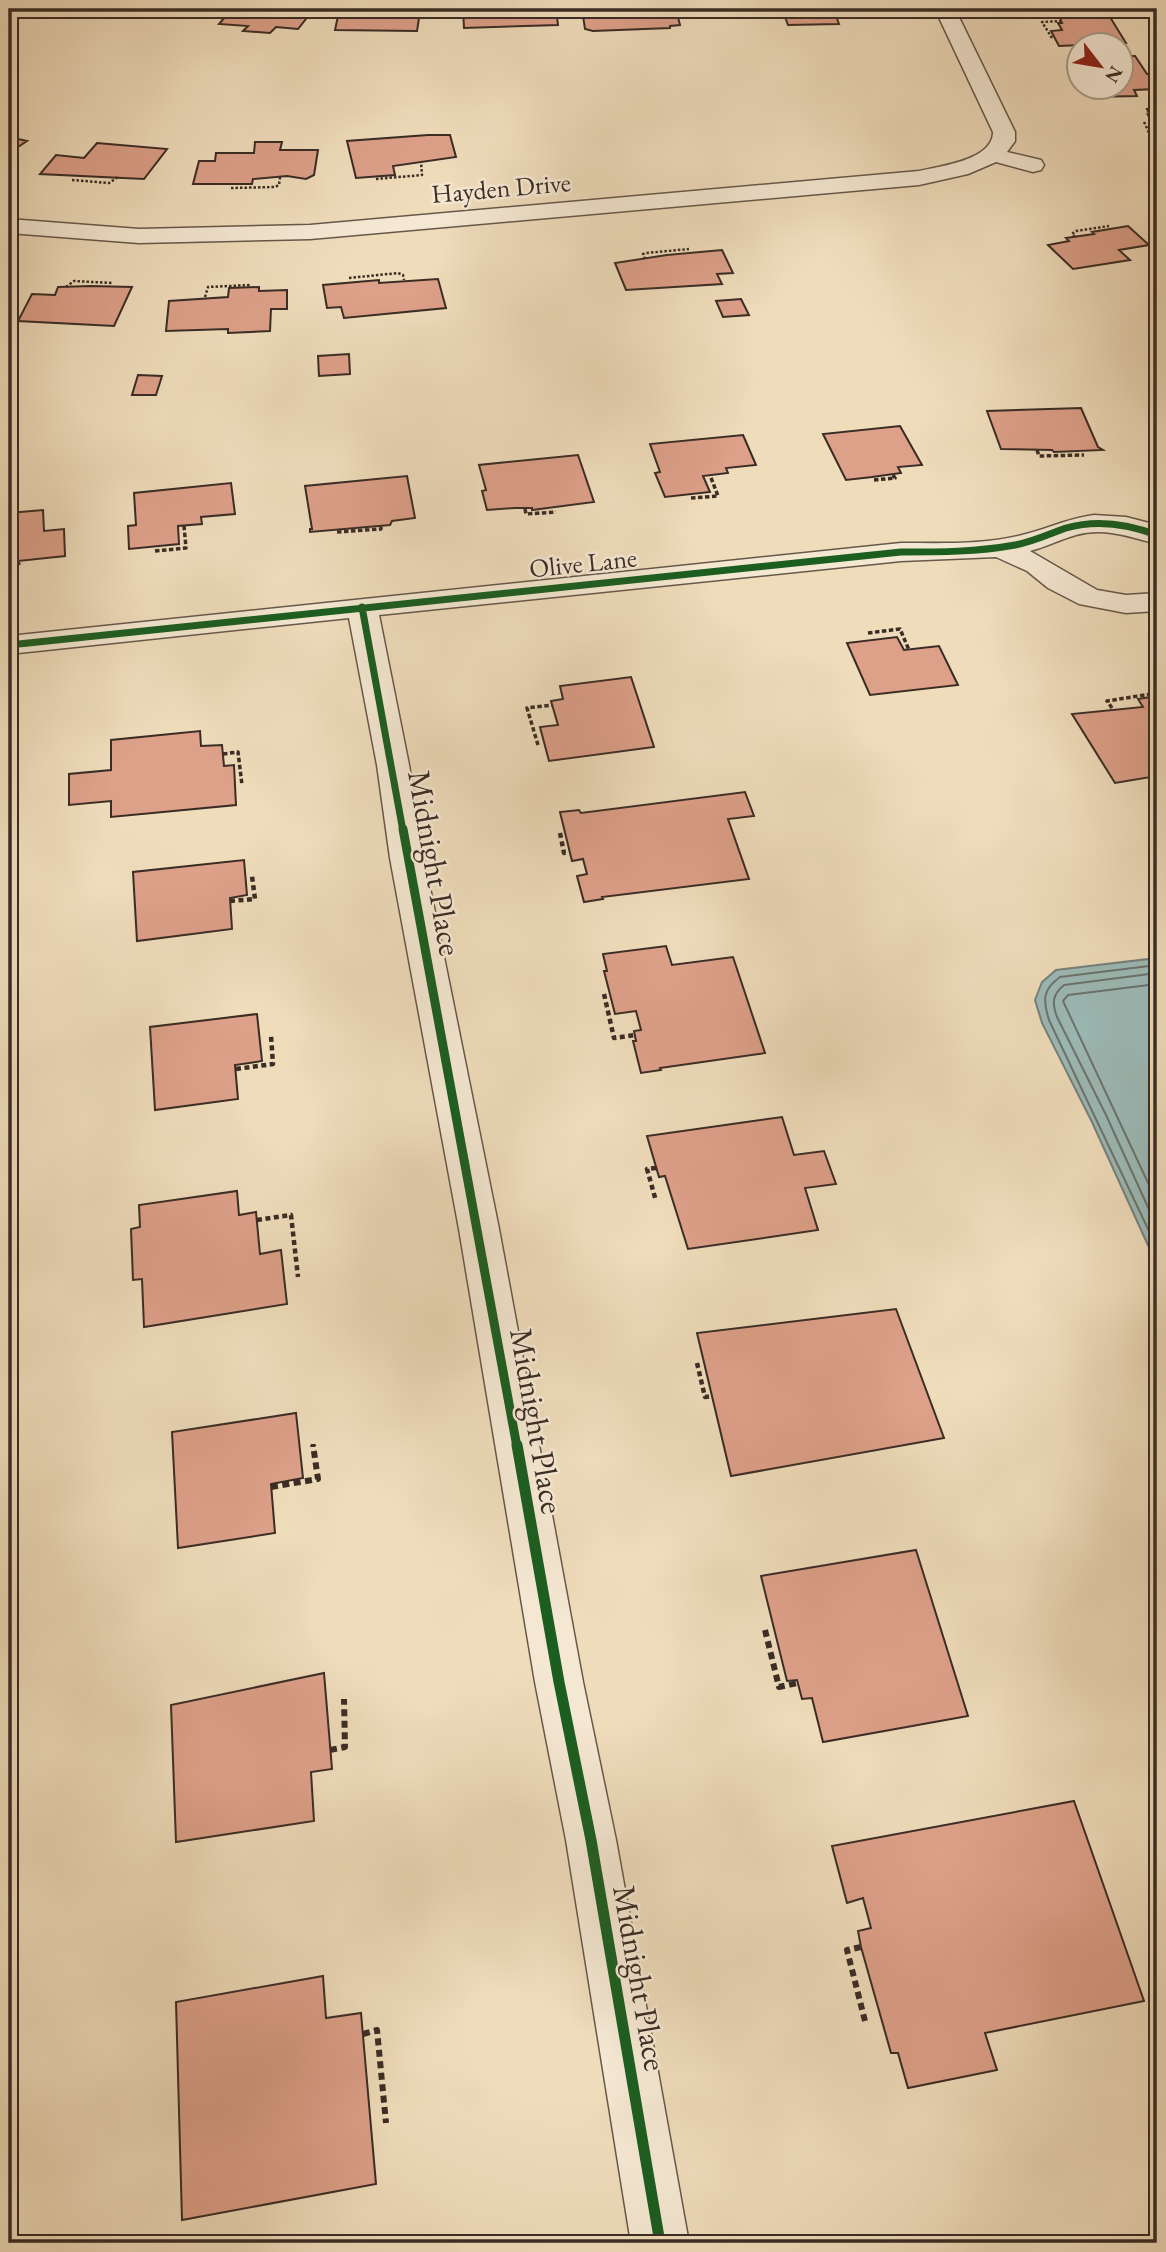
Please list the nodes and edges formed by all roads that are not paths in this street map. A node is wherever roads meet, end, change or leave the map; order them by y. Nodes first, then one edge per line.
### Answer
1 (945, 9) edge
2 (994, 155) junction
3 (1033, 165) dead end
4 (9, 226) edge
5 (1157, 535) edge
6 (998, 547) junction
7 (1157, 602) edge
8 (362, 607) junction
9 (9, 645) edge
10 (660, 2243) edge

1 - 2 street
2 - 3 street
2 - 4 street, Hayden Drive
5 - 6 street, Olive Lane
6 - 7 street, Olive Lane
6 - 8 street, Olive Lane
8 - 9 street, Olive Lane
8 - 10 street, Midnight Place

